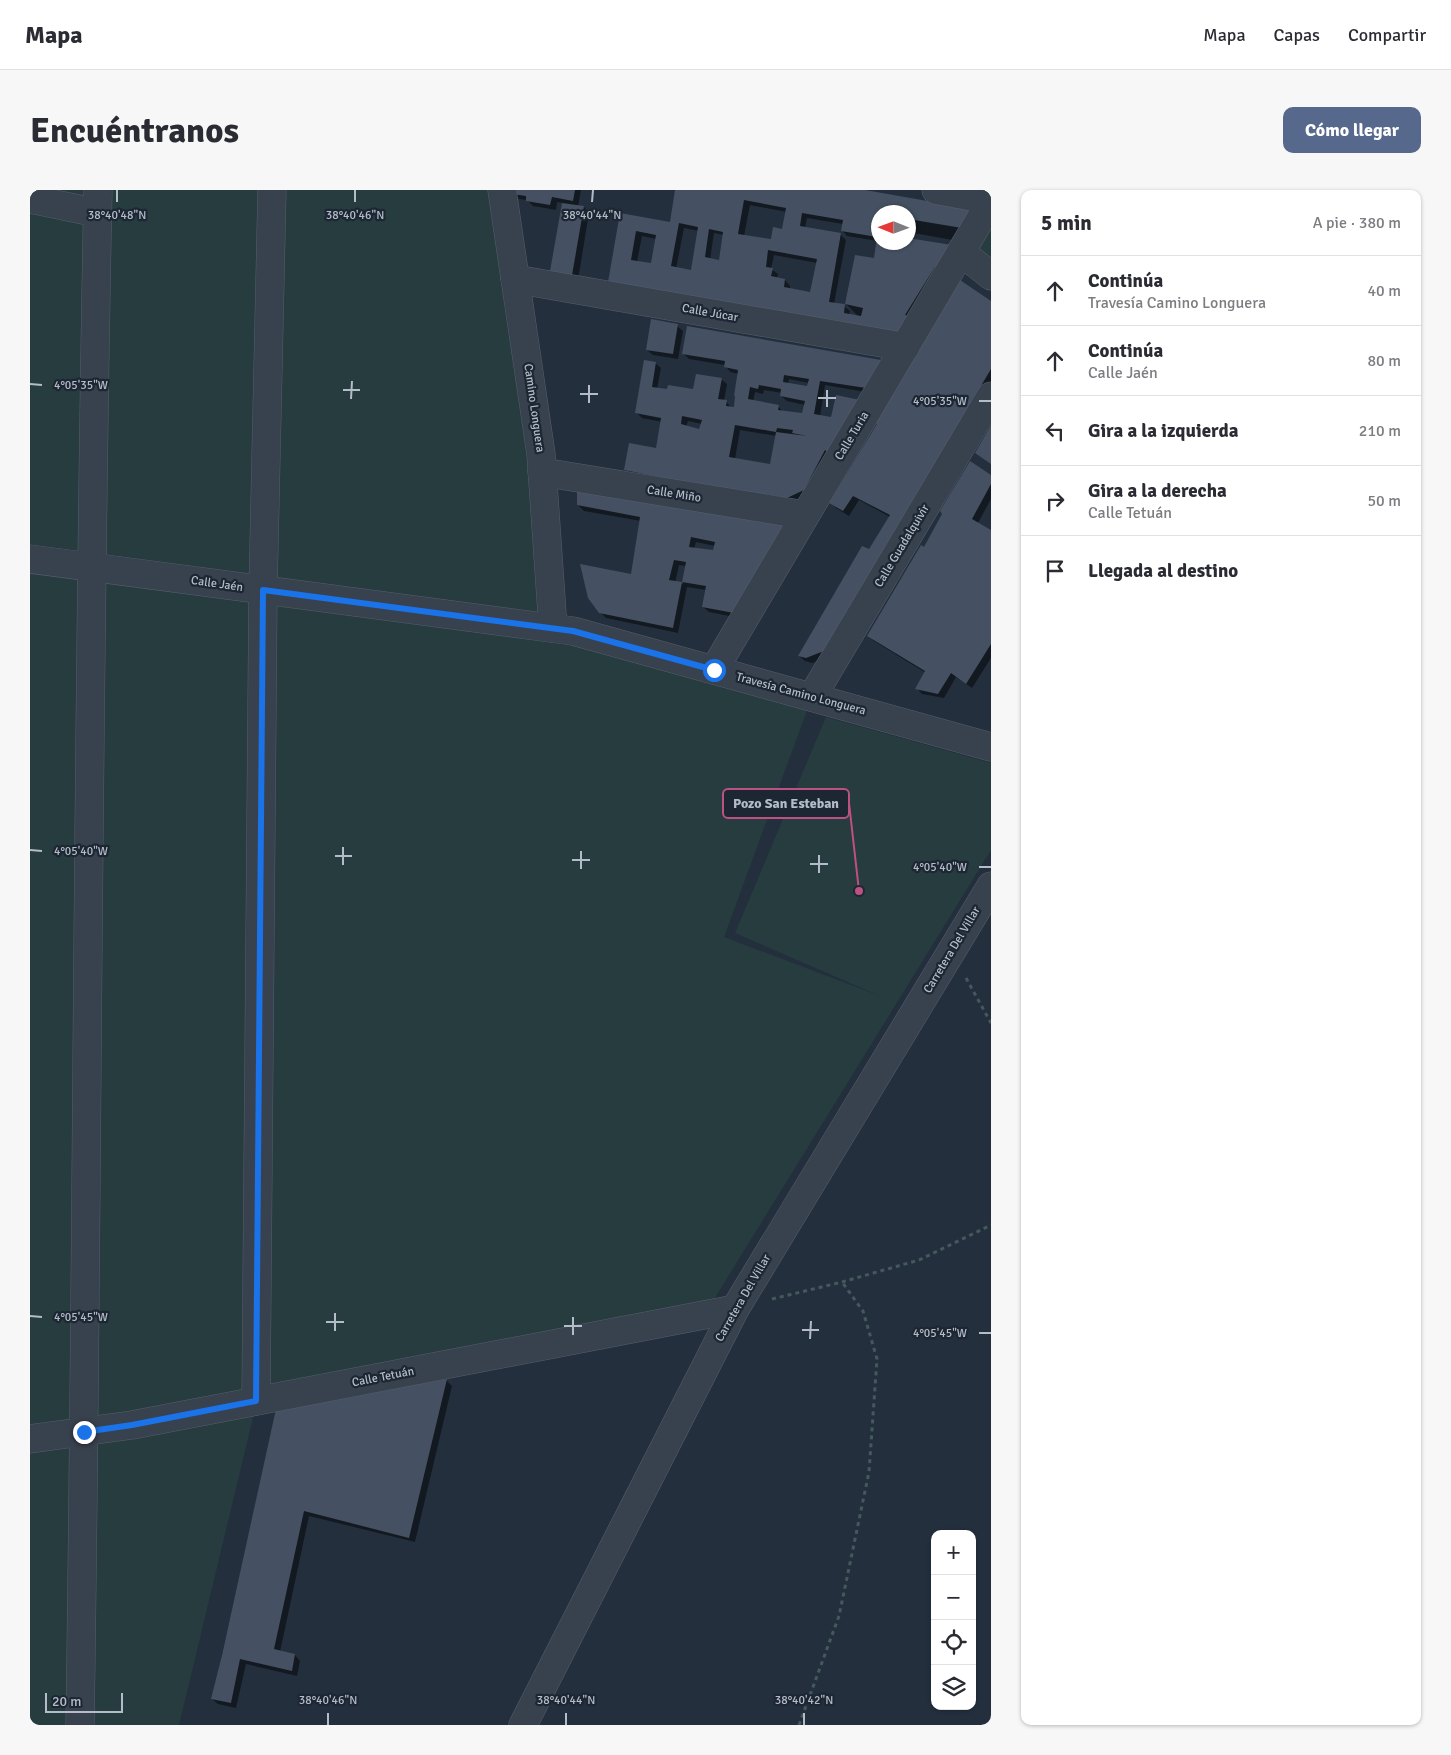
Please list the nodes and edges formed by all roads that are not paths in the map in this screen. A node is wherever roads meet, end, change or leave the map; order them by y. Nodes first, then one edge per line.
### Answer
1 (272, 190) edge
2 (502, 190) edge
3 (936, 190) edge
4 (30, 199) edge
5 (98, 201) edge
6 (991, 201) edge
7 (961, 252) junction
8 (991, 276) edge
9 (515, 279) junction
10 (904, 348) junction
11 (991, 396) edge
12 (542, 472) junction
13 (805, 515) junction
14 (30, 559) edge
15 (91, 567) junction
16 (263, 590) junction
17 (553, 628) junction
18 (714, 670) junction
19 (812, 697) junction
20 (991, 747) edge
21 (991, 886) edge
22 (735, 1308) junction
23 (256, 1401) junction
24 (84, 1432) junction
25 (30, 1439) edge
26 (80, 1725) edge
27 (523, 1725) edge

1 - 16 street
2 - 9 street, Camino Longuera
3 - 6 street
4 - 5 street
5 - 15 street
6 - 7 street, Calle Turia
7 - 8 street
7 - 10 street, Calle Turia
9 - 10 street, Calle Júcar
9 - 12 street, Camino Longuera
10 - 13 street, Calle Turia
11 - 19 street, Calle Guadalquivir
12 - 13 street, Calle Miño
12 - 17 street, Camino Longuera
13 - 18 street, Calle Turia
14 - 15 street, Calle Jaén
15 - 16 street, Calle Jaén
15 - 24 street
16 - 17 street, Calle Jaén
16 - 23 street
17 - 18 street, Travesía Camino Longuera
18 - 19 street, Travesía Camino Longuera
19 - 20 street, Travesía Camino Longuera
21 - 22 street, Carretera Del Villar
22 - 23 street, Calle Tetuán
22 - 27 street, Carretera Del Villar
23 - 24 street, Calle Tetuán
24 - 25 street, Calle Tetuán
24 - 26 street

